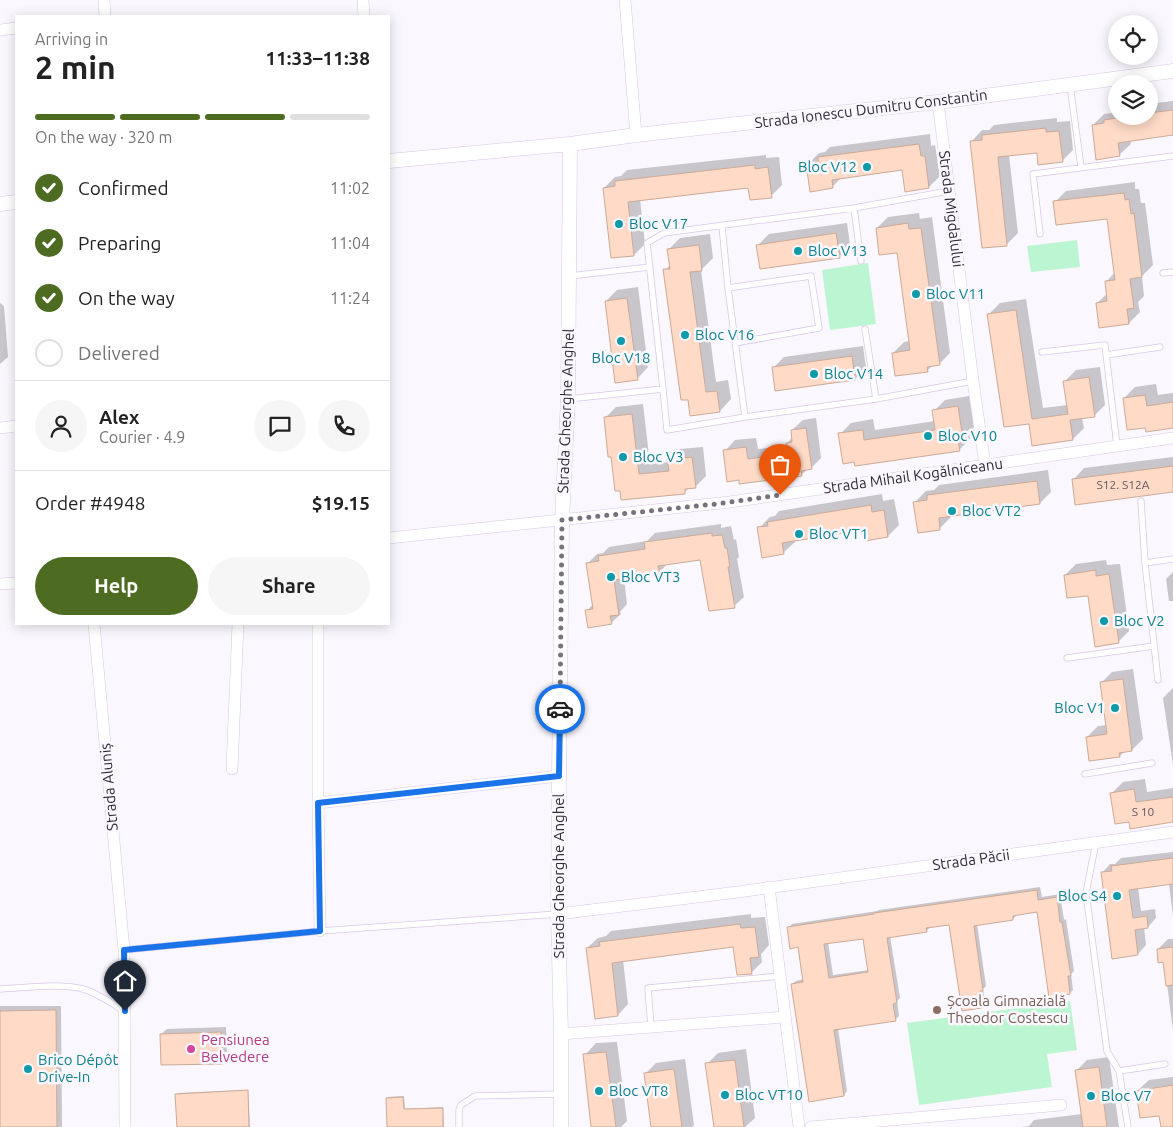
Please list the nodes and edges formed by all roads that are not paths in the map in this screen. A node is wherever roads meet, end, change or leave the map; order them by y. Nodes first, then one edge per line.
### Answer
1 (104, 0) edge
2 (363, 0) edge
3 (625, 0) edge
4 (105, 15) edge
5 (364, 15) edge
6 (15, 28) edge
7 (0, 30) edge
8 (1173, 72) edge
9 (1070, 85) junction
10 (938, 102) junction
11 (636, 135) junction
12 (570, 144) junction
13 (1173, 156) edge
14 (390, 161) edge
15 (1081, 167) junction
16 (949, 191) junction
17 (15, 202) edge
18 (0, 204) edge
19 (854, 208) junction
20 (722, 226) junction
21 (1040, 234) dead end
22 (861, 261) dead end
23 (650, 267) junction
24 (1173, 272) edge
25 (1163, 273) dead end
26 (569, 276) junction
27 (728, 288) junction
28 (864, 329) dead end
29 (735, 343) junction
30 (1160, 347) dead end
31 (1042, 352) dead end
32 (1106, 355) junction
33 (973, 381) junction
34 (663, 389) junction
35 (568, 399) junction
36 (876, 399) junction
37 (745, 417) junction
38 (15, 426) edge
39 (0, 428) edge
40 (1173, 438) edge
41 (1117, 446) junction
42 (985, 465) junction
43 (1141, 501) dead end
44 (562, 520) junction
45 (390, 538) edge
46 (1173, 559) edge
47 (1145, 563) junction
48 (15, 583) edge
49 (0, 584) edge
50 (94, 625) edge
51 (238, 625) edge
52 (318, 625) edge
53 (1154, 646) junction
54 (1067, 658) dead end
55 (1158, 680) dead end
56 (1152, 764) dead end
57 (232, 769) dead end
58 (1085, 774) dead end
59 (559, 776) junction
60 (318, 803) junction
61 (1173, 832) edge
62 (1096, 842) junction
63 (769, 887) junction
64 (558, 914) junction
65 (320, 931) junction
66 (124, 950) junction
67 (780, 976) junction
68 (0, 989) edge
69 (125, 1011) junction
70 (785, 1017) junction
71 (651, 1027) junction
72 (561, 1034) junction
73 (1165, 1064) dead end
74 (1119, 1071) junction
75 (561, 1094) junction
76 (1061, 1105) dead end
77 (910, 1122) edge
78 (125, 1127) edge
79 (459, 1127) edge
80 (561, 1127) edge
81 (799, 1127) edge
82 (810, 1127) edge
83 (1128, 1127) edge

1 - 4 street
2 - 5 street
3 - 11 street
6 - 7 street
8 - 9 street, Strada Ionescu Dumitru Constantin
9 - 10 street, Strada Ionescu Dumitru Constantin
9 - 15 lane
10 - 11 street, Strada Ionescu Dumitru Constantin
10 - 16 street, Strada Migdalului
11 - 12 street, Strada Ionescu Dumitru Constantin
12 - 14 street, Strada Ionescu Dumitru Constantin
12 - 26 street, Strada Gheorghe Anghel
13 - 15 lane
15 - 21 lane
16 - 19 lane
16 - 33 street, Strada Migdalului
17 - 18 street
19 - 20 lane
19 - 22 lane
20 - 23 lane
20 - 27 lane
23 - 26 lane
23 - 34 lane
24 - 25 lane
26 - 35 street, Strada Gheorghe Anghel
27 - 29 lane
27 - 29 lane
28 - 36 lane
29 - 37 lane
30 - 32 lane
31 - 32 lane
32 - 41 lane
33 - 36 lane
33 - 42 street, Strada Migdalului
34 - 35 lane
34 - 37 lane
35 - 44 street, Strada Gheorghe Anghel
36 - 37 lane
38 - 39 street
40 - 41 street, Strada Mihail Kogălniceanu
41 - 42 street, Strada Mihail Kogălniceanu
42 - 44 street, Strada Mihail Kogălniceanu
43 - 47 lane
44 - 45 street, Strada Mihail Kogălniceanu
44 - 59 street, Strada Gheorghe Anghel
46 - 47 lane
47 - 53 lane
48 - 49 street
50 - 66 street, Strada Aluniș
51 - 57 street
52 - 60 street
53 - 54 lane
53 - 55 lane
56 - 58 lane
59 - 60 street
59 - 64 street, Strada Gheorghe Anghel
60 - 65 street
61 - 62 street, Strada Păcii
62 - 63 street, Strada Păcii
62 - 74 lane
63 - 64 street, Strada Păcii
63 - 67 street
64 - 65 lane
64 - 72 street, Strada Gheorghe Anghel
65 - 66 lane
66 - 69 street, Strada Aluniș
67 - 70 street
67 - 71 lane
68 - 69 lane
69 - 78 street, Strada Aluniș
70 - 71 street
70 - 81 street
71 - 72 street
72 - 75 street, Strada Gheorghe Anghel
73 - 74 lane
74 - 83 lane
75 - 79 lane
75 - 80 street, Strada Gheorghe Anghel
76 - 77 street
77 - 82 street

